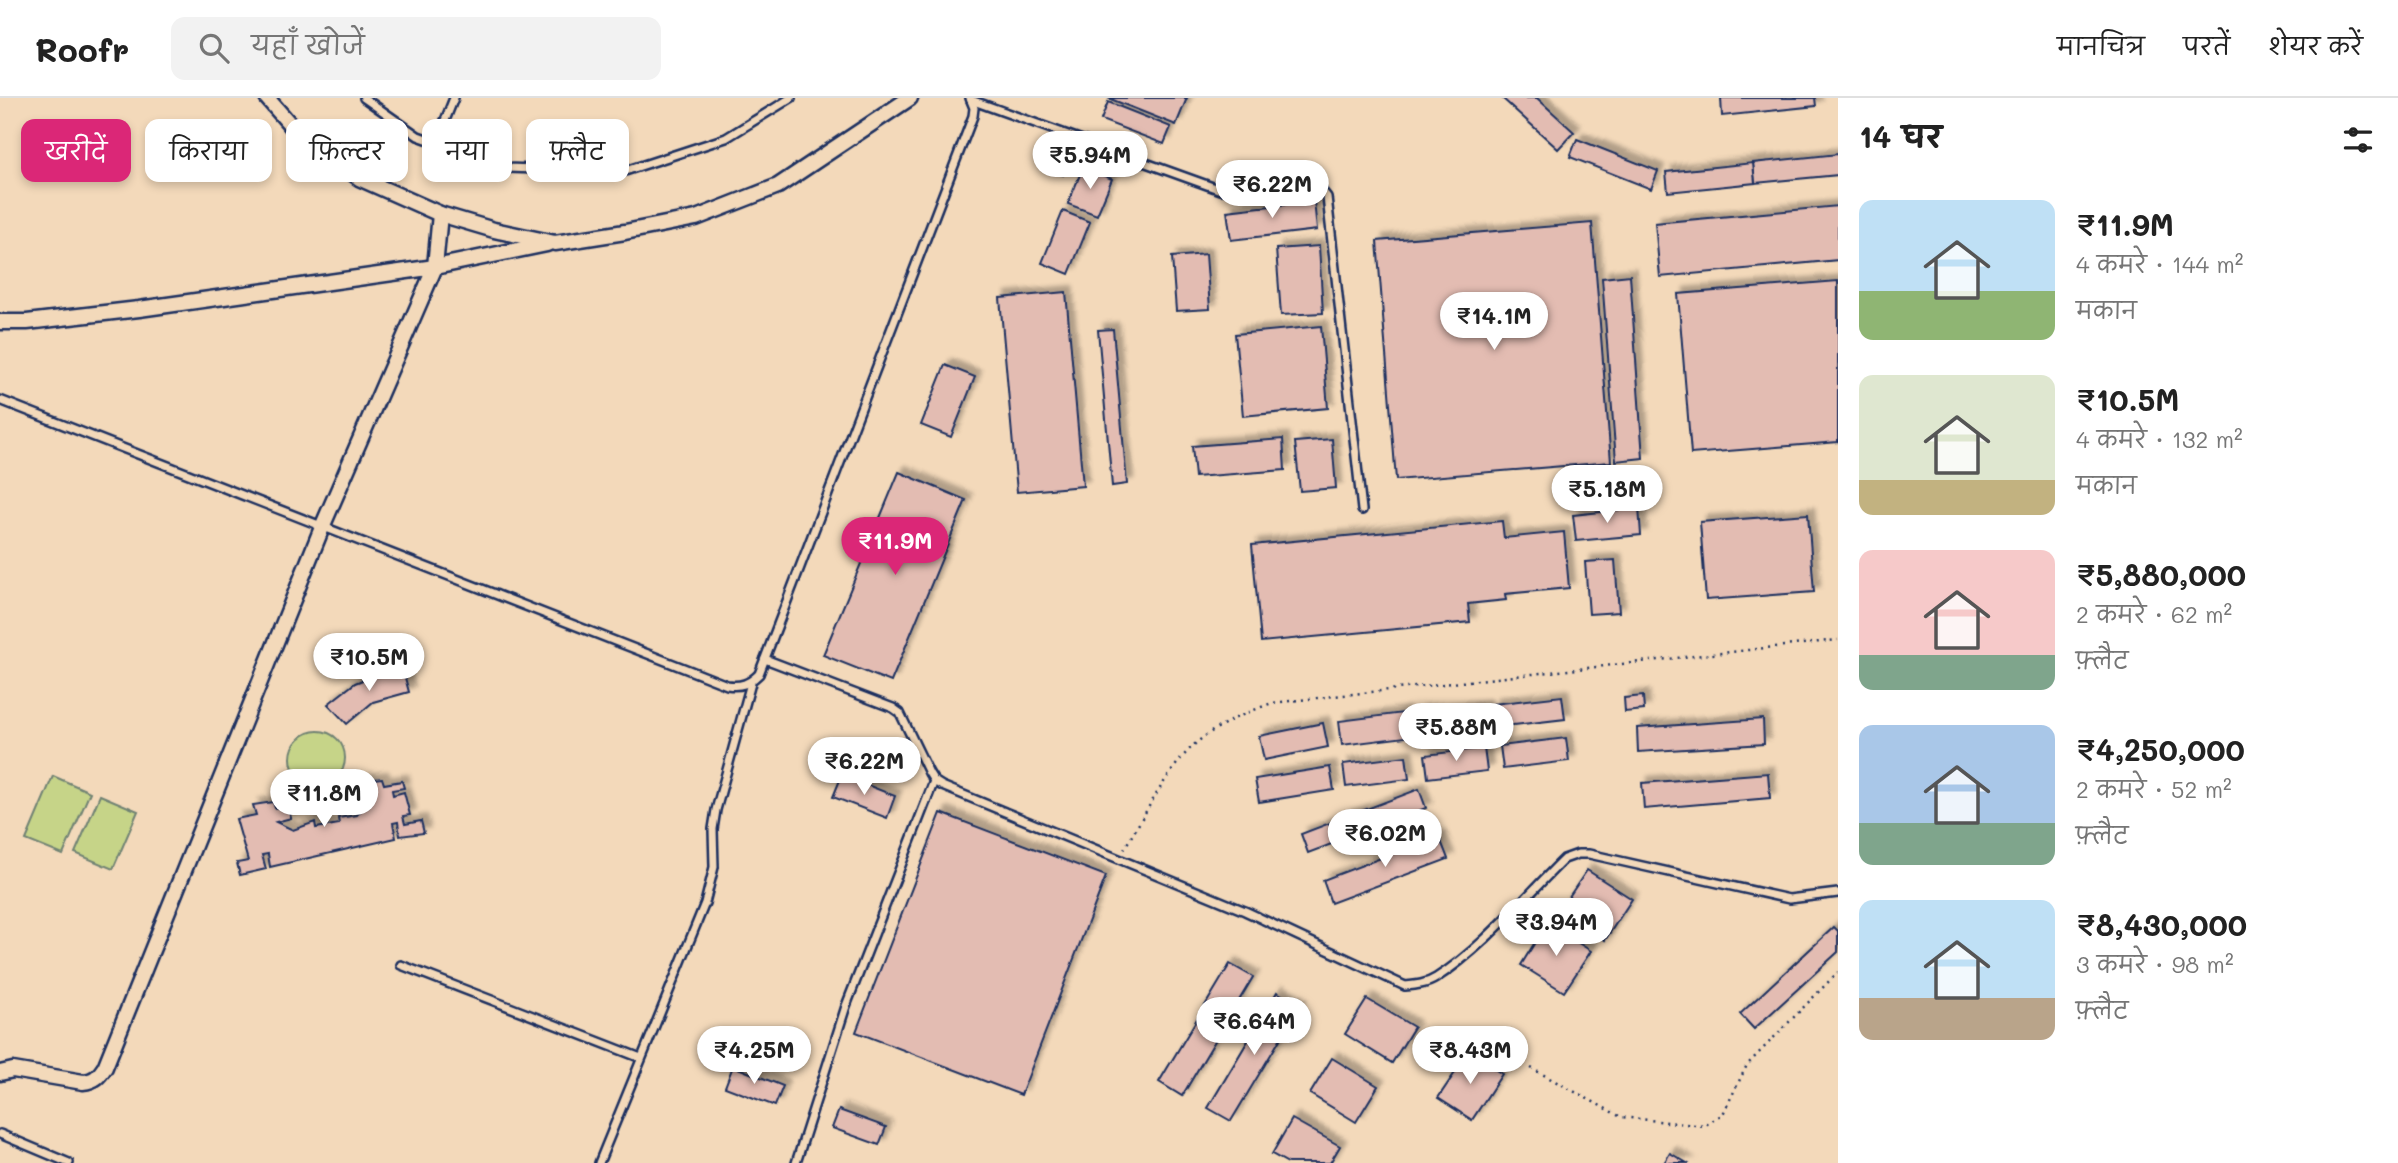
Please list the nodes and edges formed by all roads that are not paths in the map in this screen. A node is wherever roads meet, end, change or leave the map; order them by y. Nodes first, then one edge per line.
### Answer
1 (267, 98) edge
2 (364, 98) edge
3 (454, 98) edge
4 (791, 98) edge
5 (910, 98) edge
6 (970, 99) edge
7 (446, 119) edge
8 (422, 138) edge
9 (512, 168) edge
10 (440, 214) junction
11 (555, 243) junction
12 (435, 267) junction
13 (0, 322) edge
14 (0, 400) edge
15 (1362, 510) dead end
16 (323, 526) junction
17 (765, 659) junction
18 (751, 683) junction
19 (934, 781) junction
20 (1838, 893) edge
21 (401, 965) dead end
22 (641, 1058) junction
23 (1, 1072) edge
24 (0, 1133) edge
25 (45, 1154) junction
26 (42, 1163) edge
27 (69, 1163) edge
28 (599, 1163) edge
29 (796, 1163) edge

1 - 10 street
2 - 8 lane
3 - 7 lane
4 - 9 lane
5 - 11 street
6 - 15 lane
6 - 17 lane
10 - 11 street
10 - 12 street
11 - 12 street
12 - 13 street
12 - 16 street
14 - 16 lane
16 - 18 lane
16 - 23 street
17 - 18 lane
17 - 19 lane
18 - 22 lane
19 - 20 lane
19 - 29 lane
21 - 22 lane
22 - 28 lane
24 - 25 lane
25 - 26 lane
25 - 27 lane

